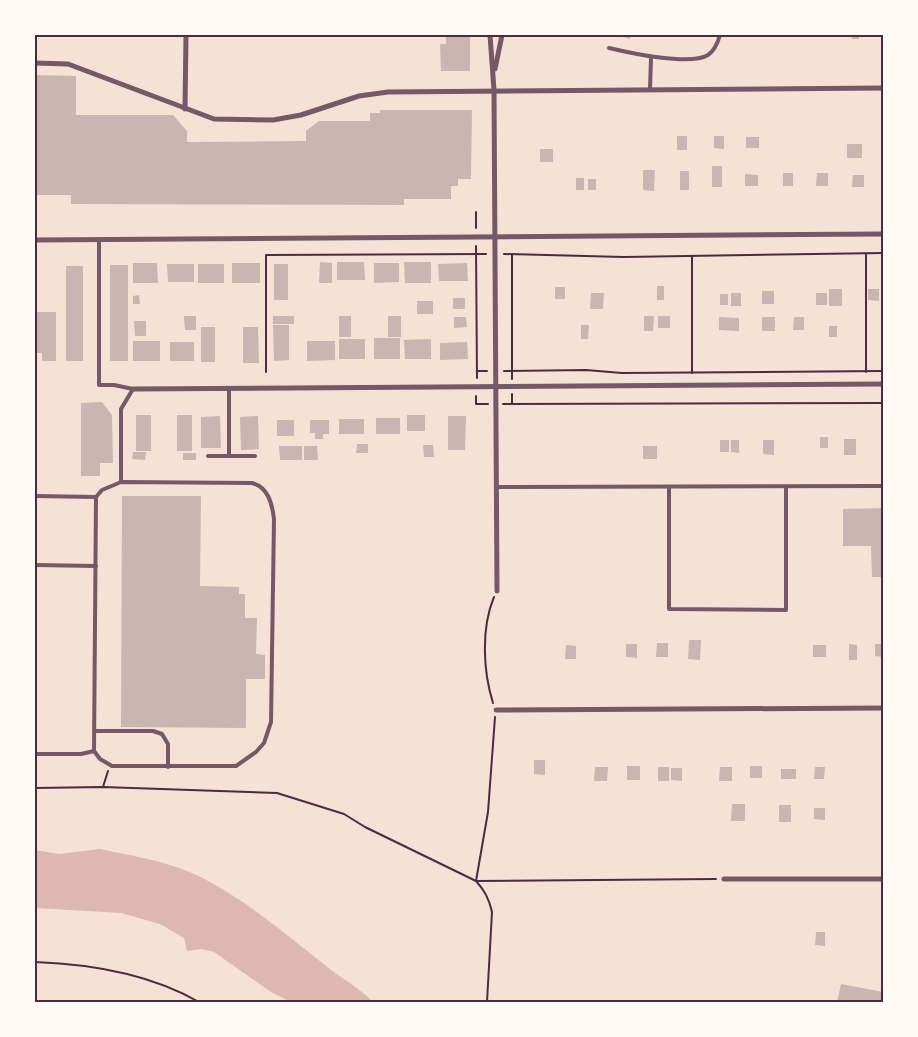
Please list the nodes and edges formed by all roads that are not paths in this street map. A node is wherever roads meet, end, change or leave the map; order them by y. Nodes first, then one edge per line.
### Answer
1 (186, 35) edge
2 (490, 35) edge
3 (502, 35) edge
4 (720, 35) edge
5 (609, 48) dead end
6 (651, 58) junction
7 (35, 63) edge
8 (494, 75) junction
9 (883, 88) edge
10 (494, 90) junction
11 (650, 90) junction
12 (185, 109) junction
13 (883, 234) edge
14 (496, 236) junction
15 (35, 240) edge
16 (99, 240) junction
17 (883, 384) edge
18 (496, 387) junction
19 (229, 388) junction
20 (133, 389) junction
21 (208, 456) dead end
22 (229, 456) junction
23 (255, 456) dead end
24 (121, 482) junction
25 (883, 486) edge
26 (498, 487) junction
27 (669, 488) junction
28 (786, 488) junction
29 (35, 496) edge
30 (96, 497) junction
31 (35, 565) edge
32 (96, 566) junction
33 (497, 590) road end
34 (883, 708) edge
35 (496, 710) road end
36 (94, 731) junction
37 (94, 751) junction
38 (35, 754) edge
39 (168, 767) junction
40 (724, 879) road end
41 (883, 880) edge

1 - 12 street
2 - 8 street
3 - 8 street
4 - 6 lane
5 - 6 lane
6 - 11 lane
7 - 12 street
8 - 10 street
9 - 11 street
10 - 11 street
10 - 12 street
10 - 14 street
13 - 14 street
14 - 16 street
14 - 18 street
15 - 16 street
16 - 20 lane
17 - 18 street
18 - 19 street
18 - 26 street
19 - 20 street
19 - 22 lane
20 - 24 lane
21 - 22 lane
22 - 23 lane
24 - 30 lane
24 - 39 lane
25 - 28 lane
26 - 27 lane
26 - 33 street
27 - 28 lane
27 - 28 lane
29 - 30 lane
30 - 32 lane
31 - 32 lane
32 - 36 lane
34 - 35 street
36 - 37 lane
36 - 39 lane
37 - 38 lane
37 - 39 lane
40 - 41 street

